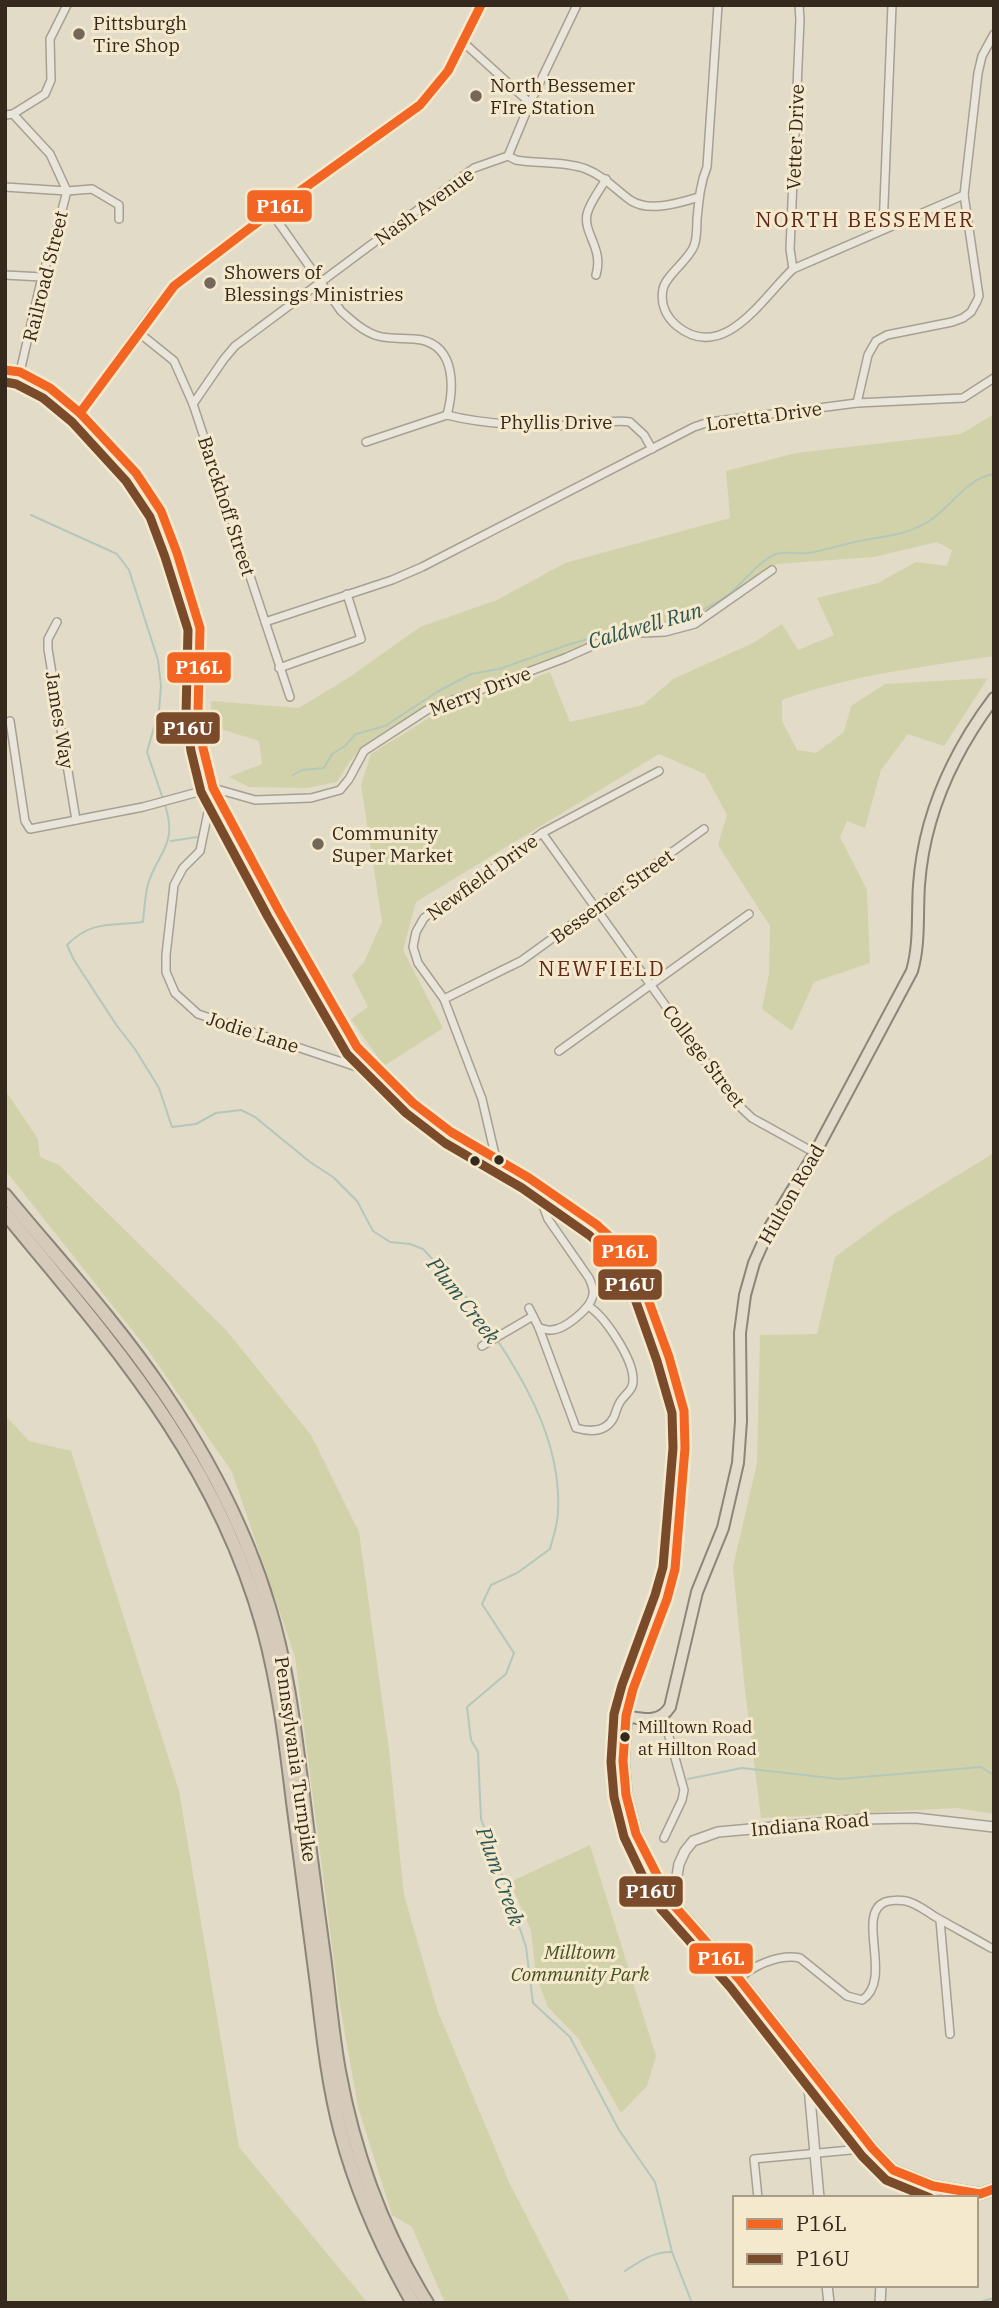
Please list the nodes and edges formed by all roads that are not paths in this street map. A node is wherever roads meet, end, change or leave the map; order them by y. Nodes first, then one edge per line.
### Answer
1 (67, 5) edge
2 (481, 5) edge
3 (577, 5) edge
4 (718, 5) edge
5 (799, 5) edge
6 (892, 5) edge
7 (994, 34) edge
8 (464, 43) junction
9 (530, 103) junction
10 (9, 115) edge
11 (508, 156) junction
12 (606, 179) junction
13 (5, 187) edge
14 (67, 191) junction
15 (964, 195) junction
16 (699, 197) junction
17 (271, 212) junction
18 (119, 219) dead end
19 (883, 229) junction
20 (793, 269) junction
21 (5, 275) edge
22 (596, 275) dead end
23 (42, 277) junction
24 (321, 281) junction
25 (138, 332) junction
26 (5, 370) edge
27 (20, 372) junction
28 (994, 378) edge
29 (857, 402) junction
30 (193, 404) junction
31 (80, 413) junction
32 (447, 415) junction
33 (366, 442) dead end
34 (652, 449) junction
35 (772, 570) dead end
36 (347, 594) junction
37 (57, 622) dead end
38 (265, 622) junction
39 (279, 668) junction
40 (290, 697) dead end
41 (994, 698) edge
42 (10, 720) dead end
43 (659, 771) dead end
44 (213, 788) junction
45 (76, 820) junction
46 (704, 829) dead end
47 (542, 833) junction
48 (596, 909) junction
49 (750, 914) dead end
50 (652, 985) junction
51 (444, 999) junction
52 (559, 1051) dead end
53 (385, 1077) junction
54 (815, 1153) junction
55 (496, 1159) junction
56 (543, 1187) junction
57 (5, 1195) edge
58 (5, 1213) edge
59 (588, 1306) junction
60 (529, 1308) dead end
61 (533, 1316) junction
62 (539, 1328) junction
63 (482, 1346) dead end
64 (626, 1716) junction
65 (663, 1716) junction
66 (994, 1827) edge
67 (664, 1838) dead end
68 (671, 1902) junction
69 (940, 1920) junction
70 (991, 1948) dead end
71 (739, 1979) junction
72 (950, 2034) dead end
73 (807, 2065) junction
74 (872, 2148) junction
75 (815, 2155) junction
76 (994, 2189) edge
77 (758, 2196) edge
78 (819, 2196) edge
79 (975, 2196) edge
80 (413, 2303) edge
81 (427, 2303) edge

1 - 10 street, Railroad Street
2 - 8 street
3 - 9 street
4 - 16 street
5 - 20 street, Vetter Drive
6 - 19 street
7 - 15 street
8 - 9 street
8 - 17 street
9 - 11 street
10 - 14 street, Railroad Street
11 - 12 street
11 - 24 street, Nash Avenue
12 - 16 street
12 - 22 street
13 - 14 street
14 - 18 street
14 - 23 street, Railroad Street
15 - 19 street
15 - 29 street
16 - 20 street
17 - 24 street
17 - 25 street
19 - 20 street
21 - 23 street
23 - 27 street, Railroad Street
24 - 30 street, Nash Avenue
24 - 32 street
25 - 30 street, Barckhoff Street
25 - 31 street
26 - 27 street
27 - 31 street
28 - 29 street, Loretta Drive
29 - 34 street, Loretta Drive
30 - 38 street, Barckhoff Street
31 - 44 street
32 - 33 street
32 - 34 street, Phyllis Drive
34 - 36 street, Loretta Drive
35 - 44 street, Merry Drive
36 - 38 street, Loretta Drive
36 - 39 street
37 - 45 street, James Way
38 - 39 street, Barckhoff Street
39 - 40 street, Barckhoff Street
41 - 54 main road, Hulton Road
42 - 45 street
43 - 47 street, Newfield Drive
44 - 45 street
44 - 53 street
44 - 53 street, Jodie Lane
46 - 48 street, Bessemer Street
47 - 48 street, College Street
47 - 51 street, Newfield Drive
48 - 50 street, College Street
48 - 51 street, Bessemer Street
49 - 50 street
50 - 52 street
50 - 54 street, College Street
51 - 55 street, Newfield Drive
53 - 55 street
54 - 65 main road, Hulton Road
55 - 56 street
56 - 59 street
56 - 64 street
57 - 81 highway, Pennsylvania Turnpike
58 - 80 highway, Pennsylvania Turnpike
59 - 62 street
59 - 62 street
60 - 61 street
61 - 62 street
61 - 63 street
64 - 65 main road
64 - 68 main road
65 - 67 street
66 - 68 street, Indiana Road
68 - 71 main road
69 - 70 street
69 - 71 street
69 - 72 street
71 - 73 main road
73 - 74 main road
73 - 75 street
74 - 75 street
74 - 79 main road
75 - 77 street
75 - 78 street
76 - 79 main road

